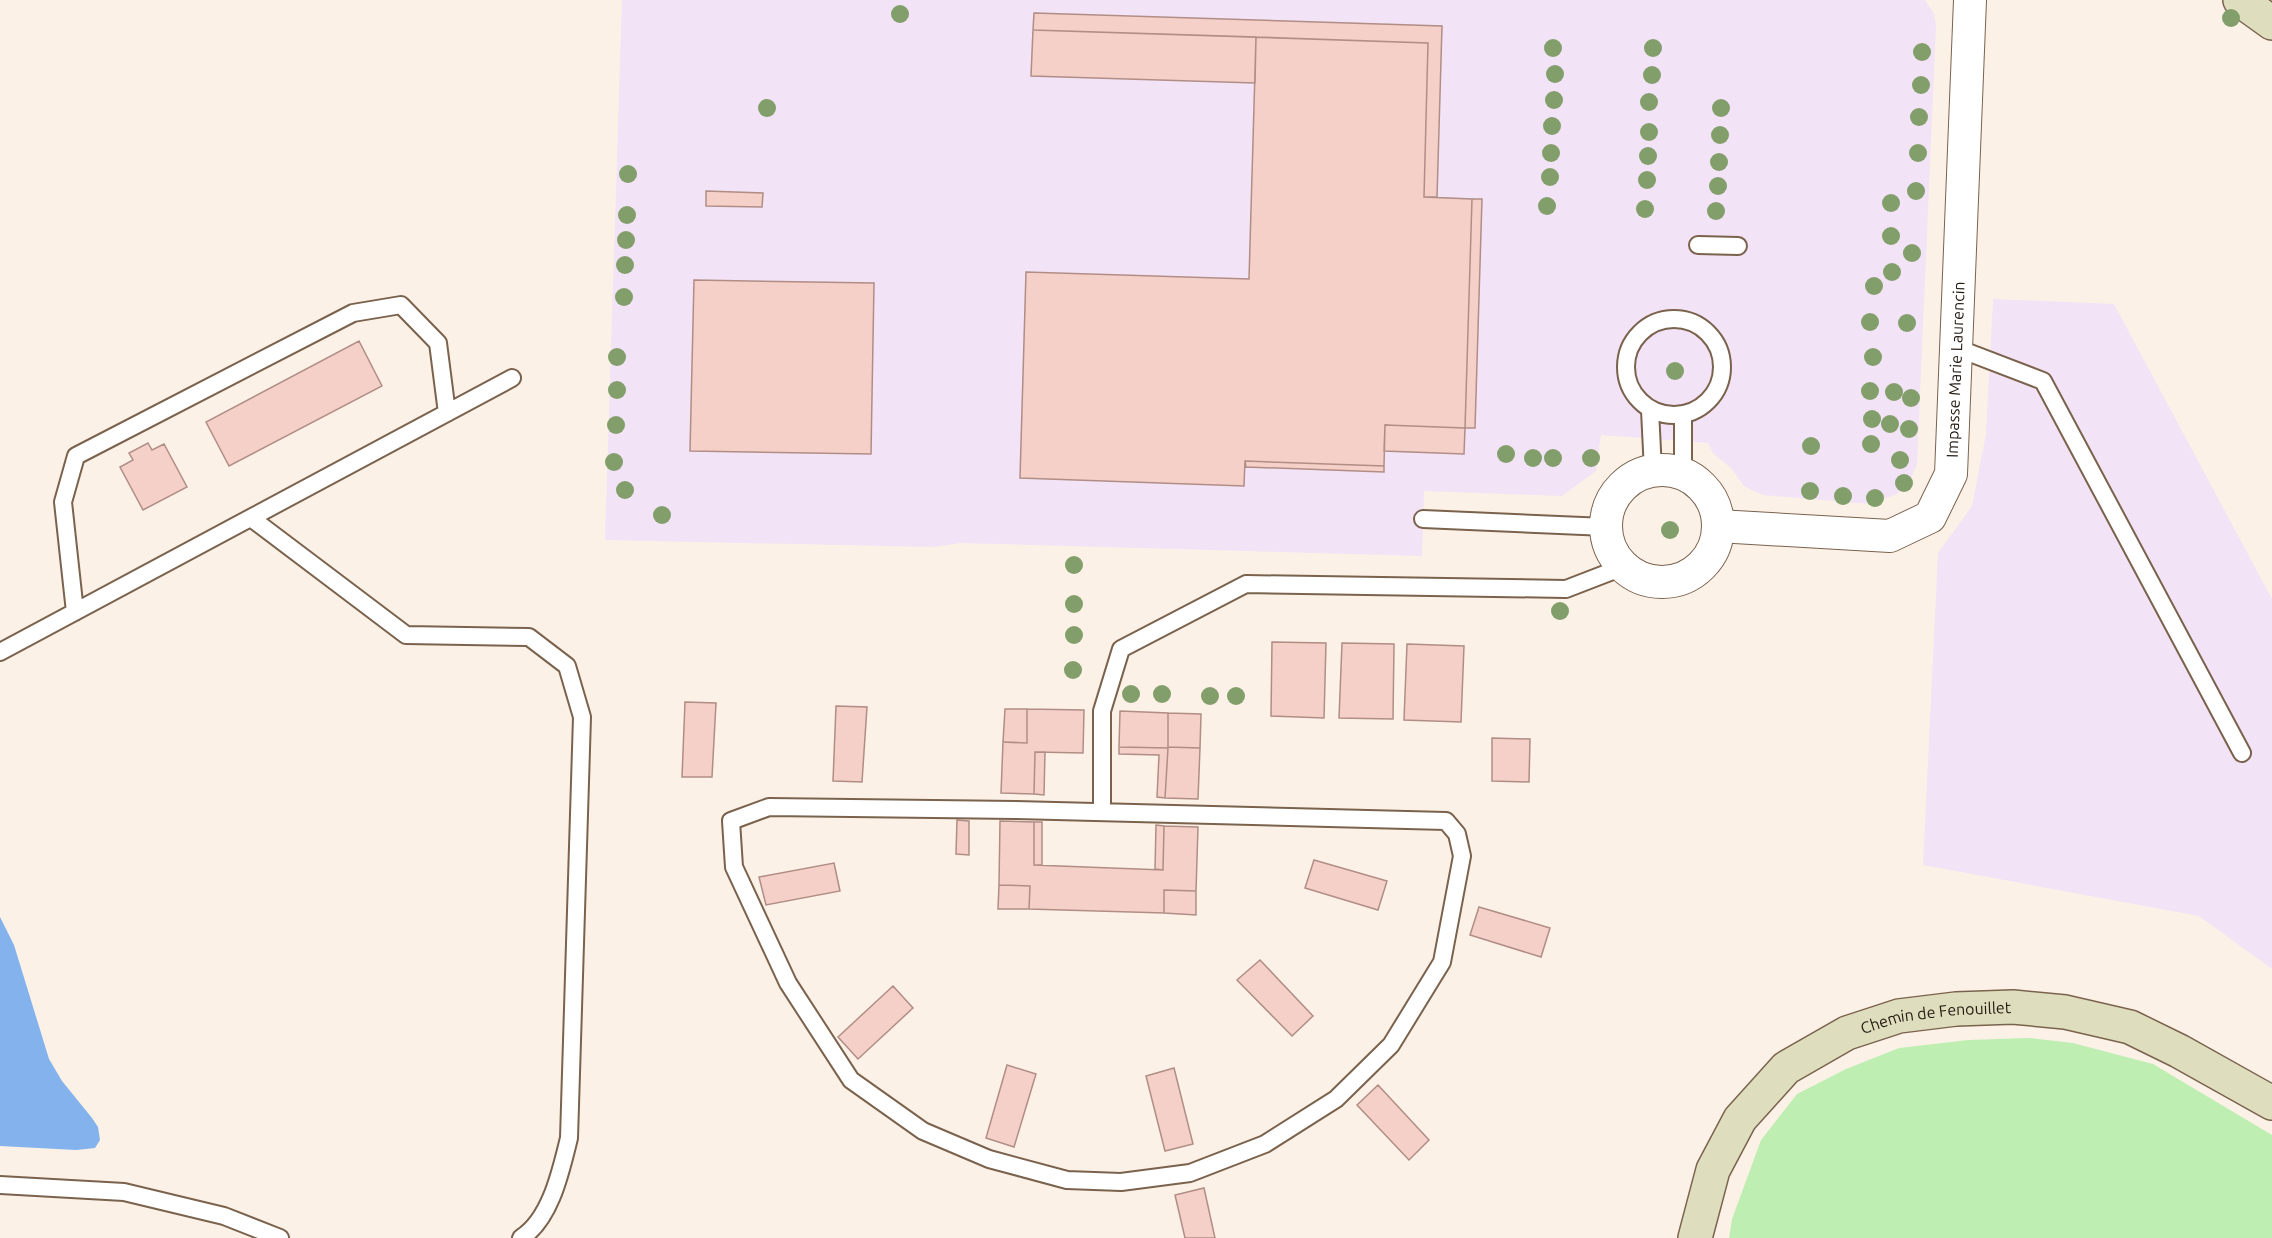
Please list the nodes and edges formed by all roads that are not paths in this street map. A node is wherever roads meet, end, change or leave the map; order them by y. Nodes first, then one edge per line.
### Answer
1 (1970, 0) edge
2 (2240, 0) edge
3 (2272, 22) edge
4 (1698, 245) dead end
5 (1738, 246) dead end
6 (1957, 348) junction
7 (512, 378) dead end
8 (1650, 410) junction
9 (447, 413) junction
10 (1683, 416) junction
11 (1668, 473) junction
12 (250, 518) junction
13 (1423, 519) dead end
14 (1605, 526) junction
15 (1718, 526) junction
16 (1623, 567) junction
17 (75, 612) junction
18 (0, 652) edge
19 (2242, 753) dead end
20 (1102, 812) junction
21 (2272, 1103) edge
22 (0, 1185) edge
23 (280, 1238) edge
24 (522, 1238) edge
25 (1695, 1238) edge

1 - 6 street, Impasse Marie Laurencin
2 - 3 street
4 - 5 lane
6 - 15 street, Impasse Marie Laurencin
6 - 19 lane
7 - 9 lane
8 - 10 lane
8 - 10 lane
8 - 11 lane
9 - 12 lane
9 - 17 lane
10 - 11 lane
11 - 14 street
11 - 15 street
12 - 17 lane
12 - 24 lane
13 - 14 lane
14 - 16 street
15 - 16 street
16 - 20 lane
17 - 18 lane
20 - 20 lane
21 - 25 street, Chemin de Fenouillet
22 - 23 lane

